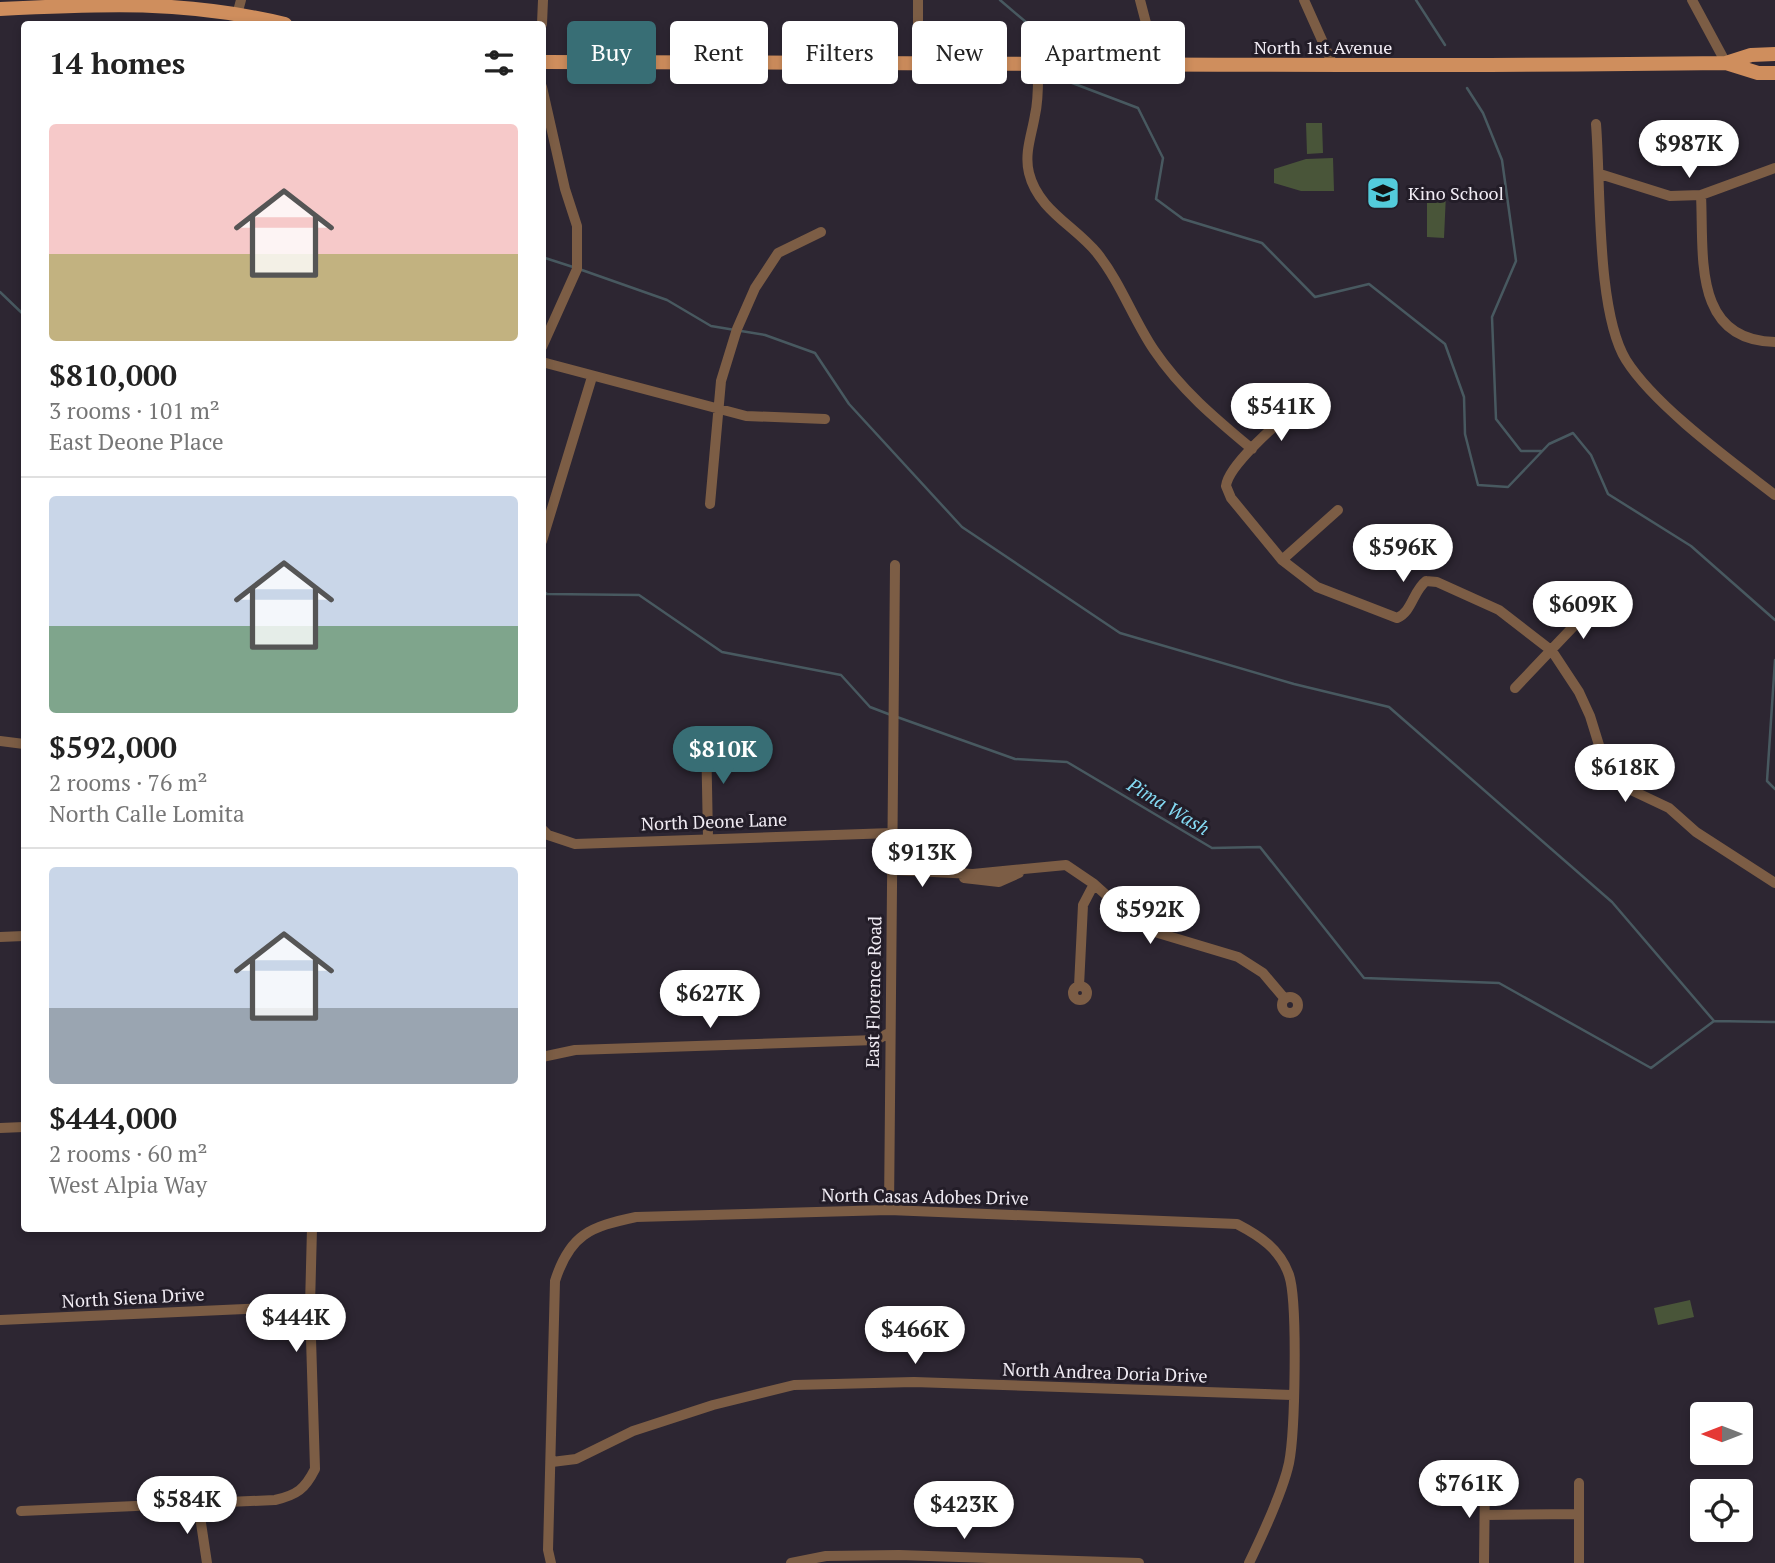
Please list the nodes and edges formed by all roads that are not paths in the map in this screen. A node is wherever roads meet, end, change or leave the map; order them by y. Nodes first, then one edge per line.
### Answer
1 (543, 0) edge
2 (918, 0) edge
3 (1140, 0) edge
4 (1304, 0) edge
5 (1692, 0) edge
6 (240, 5) edge
7 (0, 9) edge
8 (278, 21) edge
9 (542, 21) edge
10 (918, 21) edge
11 (1145, 21) edge
12 (1775, 54) edge
13 (546, 62) edge
14 (912, 62) edge
15 (1726, 63) junction
16 (1185, 65) edge
17 (1334, 67) junction
18 (1775, 73) edge
19 (1037, 84) edge
20 (546, 105) edge
21 (1597, 124) dead end
22 (1775, 168) edge
23 (1600, 174) junction
24 (1701, 195) junction
25 (821, 232) dead end
26 (546, 338) edge
27 (1775, 342) edge
28 (546, 363) edge
29 (593, 377) junction
30 (1323, 396) dead end
31 (717, 409) junction
32 (825, 419) dead end
33 (1252, 449) junction
34 (1775, 495) edge
35 (710, 504) dead end
36 (1338, 510) dead end
37 (546, 528) edge
38 (1282, 560) junction
39 (895, 565) dead end
40 (1590, 609) dead end
41 (1552, 651) junction
42 (1515, 688) dead end
43 (706, 734) dead end
44 (0, 741) edge
45 (21, 744) edge
46 (546, 833) edge
47 (892, 833) junction
48 (708, 838) junction
49 (893, 870) junction
50 (1775, 883) edge
51 (1094, 884) junction
52 (21, 936) edge
53 (0, 937) edge
54 (1079, 986) dead end
55 (1285, 999) dead end
56 (889, 1033) junction
57 (546, 1056) edge
58 (21, 1127) edge
59 (0, 1128) edge
60 (889, 1210) junction
61 (312, 1232) edge
62 (310, 1306) junction
63 (0, 1320) edge
64 (1292, 1395) junction
65 (552, 1462) junction
66 (1485, 1478) dead end
67 (1579, 1483) dead end
68 (198, 1503) junction
69 (21, 1511) dead end
70 (1579, 1514) junction
71 (1485, 1515) junction
72 (207, 1563) edge
73 (551, 1563) edge
74 (791, 1563) edge
75 (1139, 1563) edge
76 (1249, 1563) edge
77 (1484, 1563) edge
78 (1579, 1563) edge

1 - 9 street
2 - 10 street
3 - 11 street
4 - 17 street
5 - 15 street
6 - 7 main road
6 - 8 main road
12 - 15 main road, North 1st Avenue
13 - 14 main road, North 1st Avenue
15 - 17 main road, North 1st Avenue
15 - 18 main road, North 1st Avenue
16 - 17 main road, North 1st Avenue
19 - 33 street
20 - 26 street
21 - 23 street
22 - 24 street
23 - 24 street
23 - 34 street
24 - 27 street
25 - 31 street
28 - 29 street
29 - 31 street
29 - 37 street
30 - 33 street
31 - 32 street
31 - 35 street
33 - 38 street
36 - 38 street
38 - 41 street
39 - 47 street, East Florence Road
40 - 41 street
41 - 42 street
41 - 50 street
43 - 48 street
44 - 45 street
46 - 48 street, North Deone Lane
47 - 48 street, North Deone Lane
47 - 49 street, East Florence Road
49 - 51 street
49 - 56 street, East Florence Road
51 - 54 street
51 - 55 street
52 - 53 street
56 - 57 street
56 - 60 street, East Florence Road
58 - 59 street
60 - 64 street, North Casas Adobes Drive
60 - 65 street, North Casas Adobes Drive
61 - 62 street
62 - 63 street, North Siena Drive
62 - 68 street
64 - 65 street, North Andrea Doria Drive
64 - 76 street, North Casas Adobes Drive
65 - 73 street, North Casas Adobes Drive
66 - 71 street
67 - 70 street
68 - 69 street
68 - 72 street
70 - 71 street
70 - 78 street
71 - 77 street
74 - 75 street

